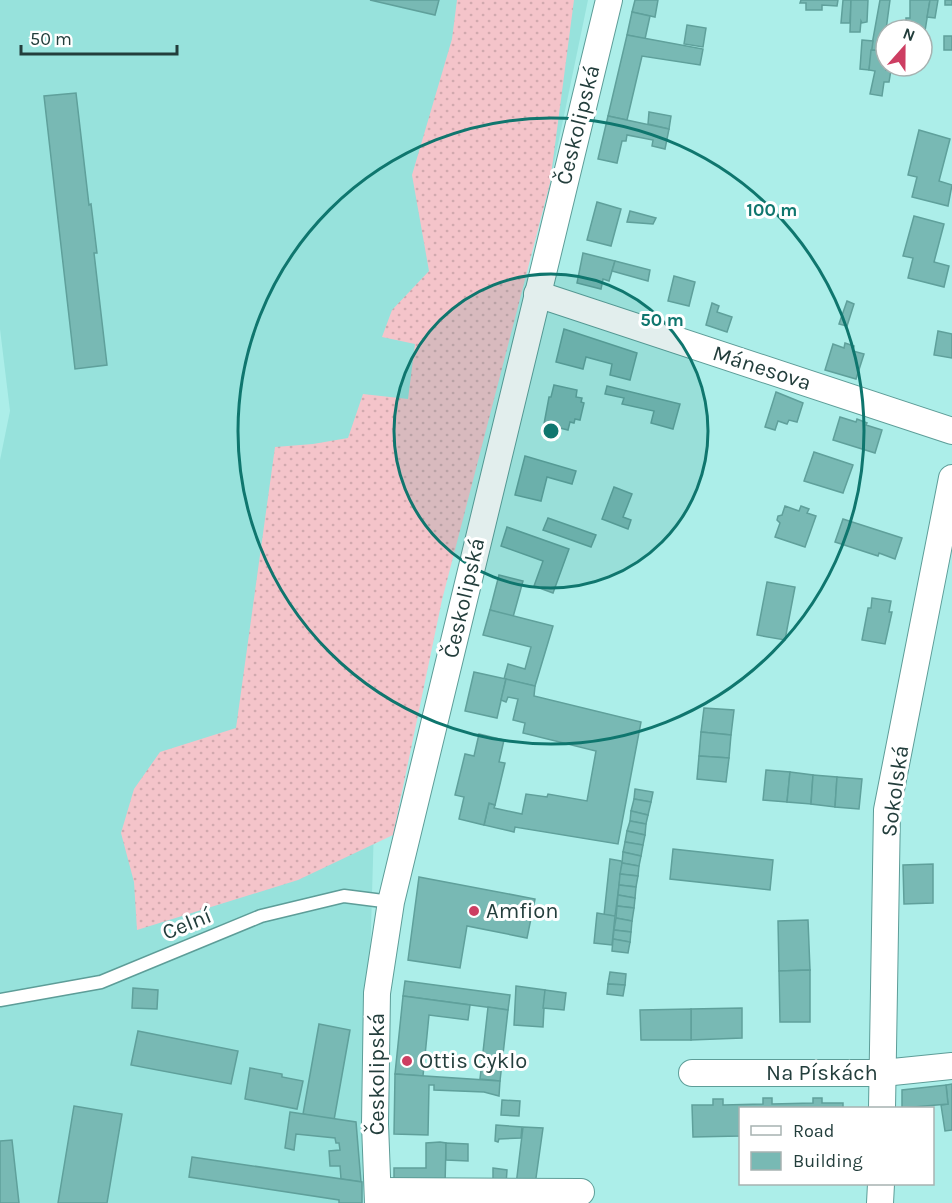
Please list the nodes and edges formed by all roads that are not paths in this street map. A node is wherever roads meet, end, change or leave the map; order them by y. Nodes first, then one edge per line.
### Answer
1 (609, 0) edge
2 (537, 294) junction
3 (952, 431) edge
4 (952, 478) edge
5 (946, 549) edge
6 (392, 902) junction
7 (0, 1000) edge
8 (952, 1066) edge
9 (883, 1073) junction
10 (692, 1074) dead end
11 (882, 1107) edge
12 (880, 1185) edge
13 (581, 1192) dead end
14 (378, 1197) edge
15 (880, 1203) edge

1 - 2 street, Českolipská
2 - 3 street, Mánesova
2 - 6 street, Českolipská
4 - 5 street, Sokolská
5 - 9 street, Sokolská
6 - 7 lane, Celní
6 - 14 street, Českolipská
8 - 9 street, Na Pískách
9 - 10 street, Na Pískách
9 - 11 street, Sokolská
12 - 15 street
13 - 14 street

